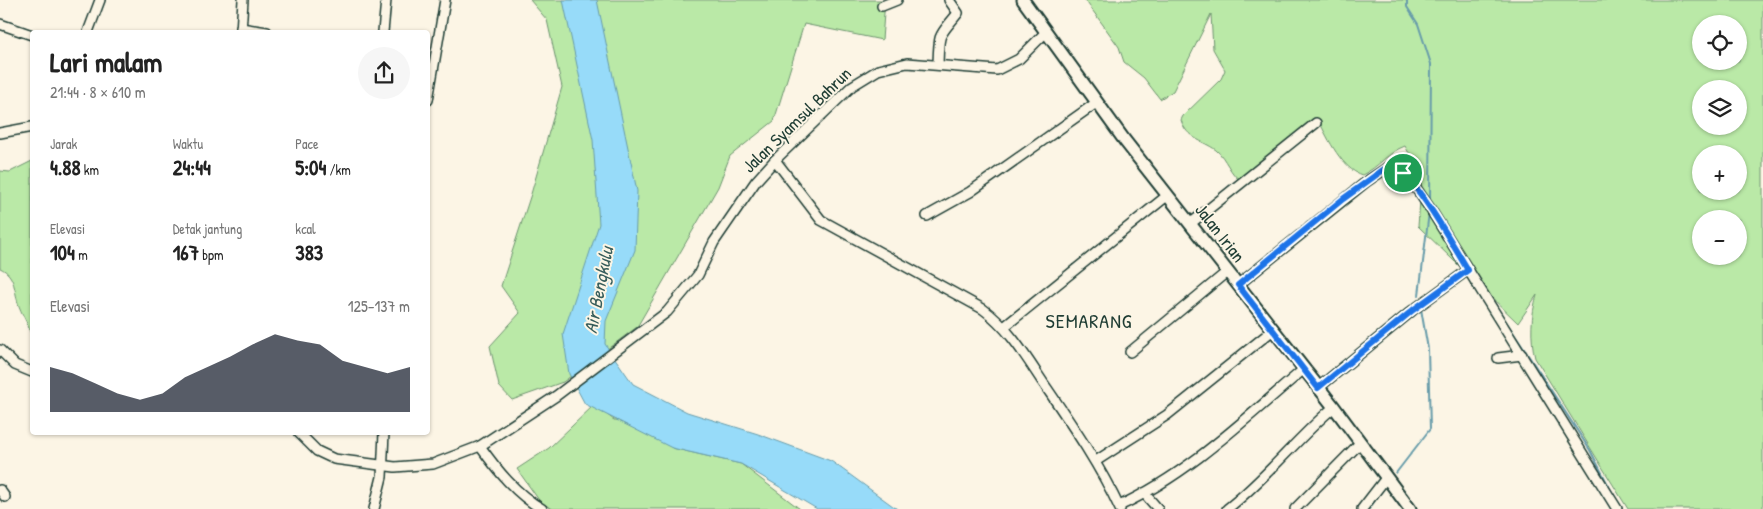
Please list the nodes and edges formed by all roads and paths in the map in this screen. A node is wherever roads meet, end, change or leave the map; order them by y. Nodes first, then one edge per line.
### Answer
1 (100, 0) edge
2 (243, 0) edge
3 (386, 0) edge
4 (445, 0) edge
5 (897, 0) edge
6 (949, 0) edge
7 (1023, 0) edge
8 (882, 6) dead end
9 (0, 24) edge
10 (89, 30) edge
11 (241, 30) edge
12 (383, 30) edge
13 (1046, 32) junction
14 (30, 34) edge
15 (938, 65) junction
16 (430, 88) edge
17 (1096, 103) junction
18 (1316, 122) dead end
19 (30, 127) edge
20 (0, 133) edge
21 (774, 160) junction
22 (1168, 195) junction
23 (927, 216) dead end
24 (1190, 224) junction
25 (1468, 270) junction
26 (1228, 271) junction
27 (1238, 285) junction
28 (1004, 326) junction
29 (1273, 330) junction
30 (0, 350) edge
31 (1130, 352) dead end
32 (1522, 355) junction
33 (1498, 358) dead end
34 (1304, 369) junction
35 (30, 371) edge
36 (1318, 388) junction
37 (1334, 407) junction
38 (301, 435) edge
39 (384, 435) edge
40 (1360, 443) junction
41 (480, 446) junction
42 (1096, 461) junction
43 (382, 465) junction
44 (1386, 478) junction
45 (1144, 493) junction
46 (1119, 508) edge
47 (374, 509) edge
48 (542, 509) edge
49 (1158, 509) edge
50 (1227, 509) edge
51 (1294, 509) edge
52 (1362, 509) edge
53 (1410, 509) edge
54 (1617, 509) edge

1 - 10 street
2 - 11 street
3 - 12 street
4 - 16 street
5 - 8 street
6 - 15 street
7 - 13 main road, Jalan Irian
9 - 14 street
13 - 15 street, Jalan Syamsul Bahrun
13 - 17 main road, Jalan Irian
15 - 21 street, Jalan Syamsul Bahrun
17 - 22 main road, Jalan Irian
17 - 23 street
18 - 24 street
19 - 20 street
21 - 28 street
21 - 41 street, Jalan Syamsul Bahrun
22 - 24 main road, Jalan Irian
22 - 28 street
24 - 26 main road, Jalan Irian
25 - 27 street
25 - 32 street
25 - 36 street
26 - 27 main road, Jalan Irian
26 - 31 street
27 - 29 main road, Jalan Irian
28 - 42 street
29 - 34 main road, Jalan Irian
29 - 42 street
30 - 35 street
32 - 33 street
32 - 54 street
34 - 36 main road, Jalan Irian
34 - 45 street
36 - 37 main road, Jalan Irian
37 - 40 main road, Jalan Irian
37 - 50 street
38 - 43 street
39 - 43 street
40 - 44 main road, Jalan Irian
40 - 51 street
41 - 43 street
41 - 48 street
42 - 46 street
43 - 47 street
44 - 52 street
44 - 53 main road, Jalan Irian
45 - 46 street
45 - 49 street

